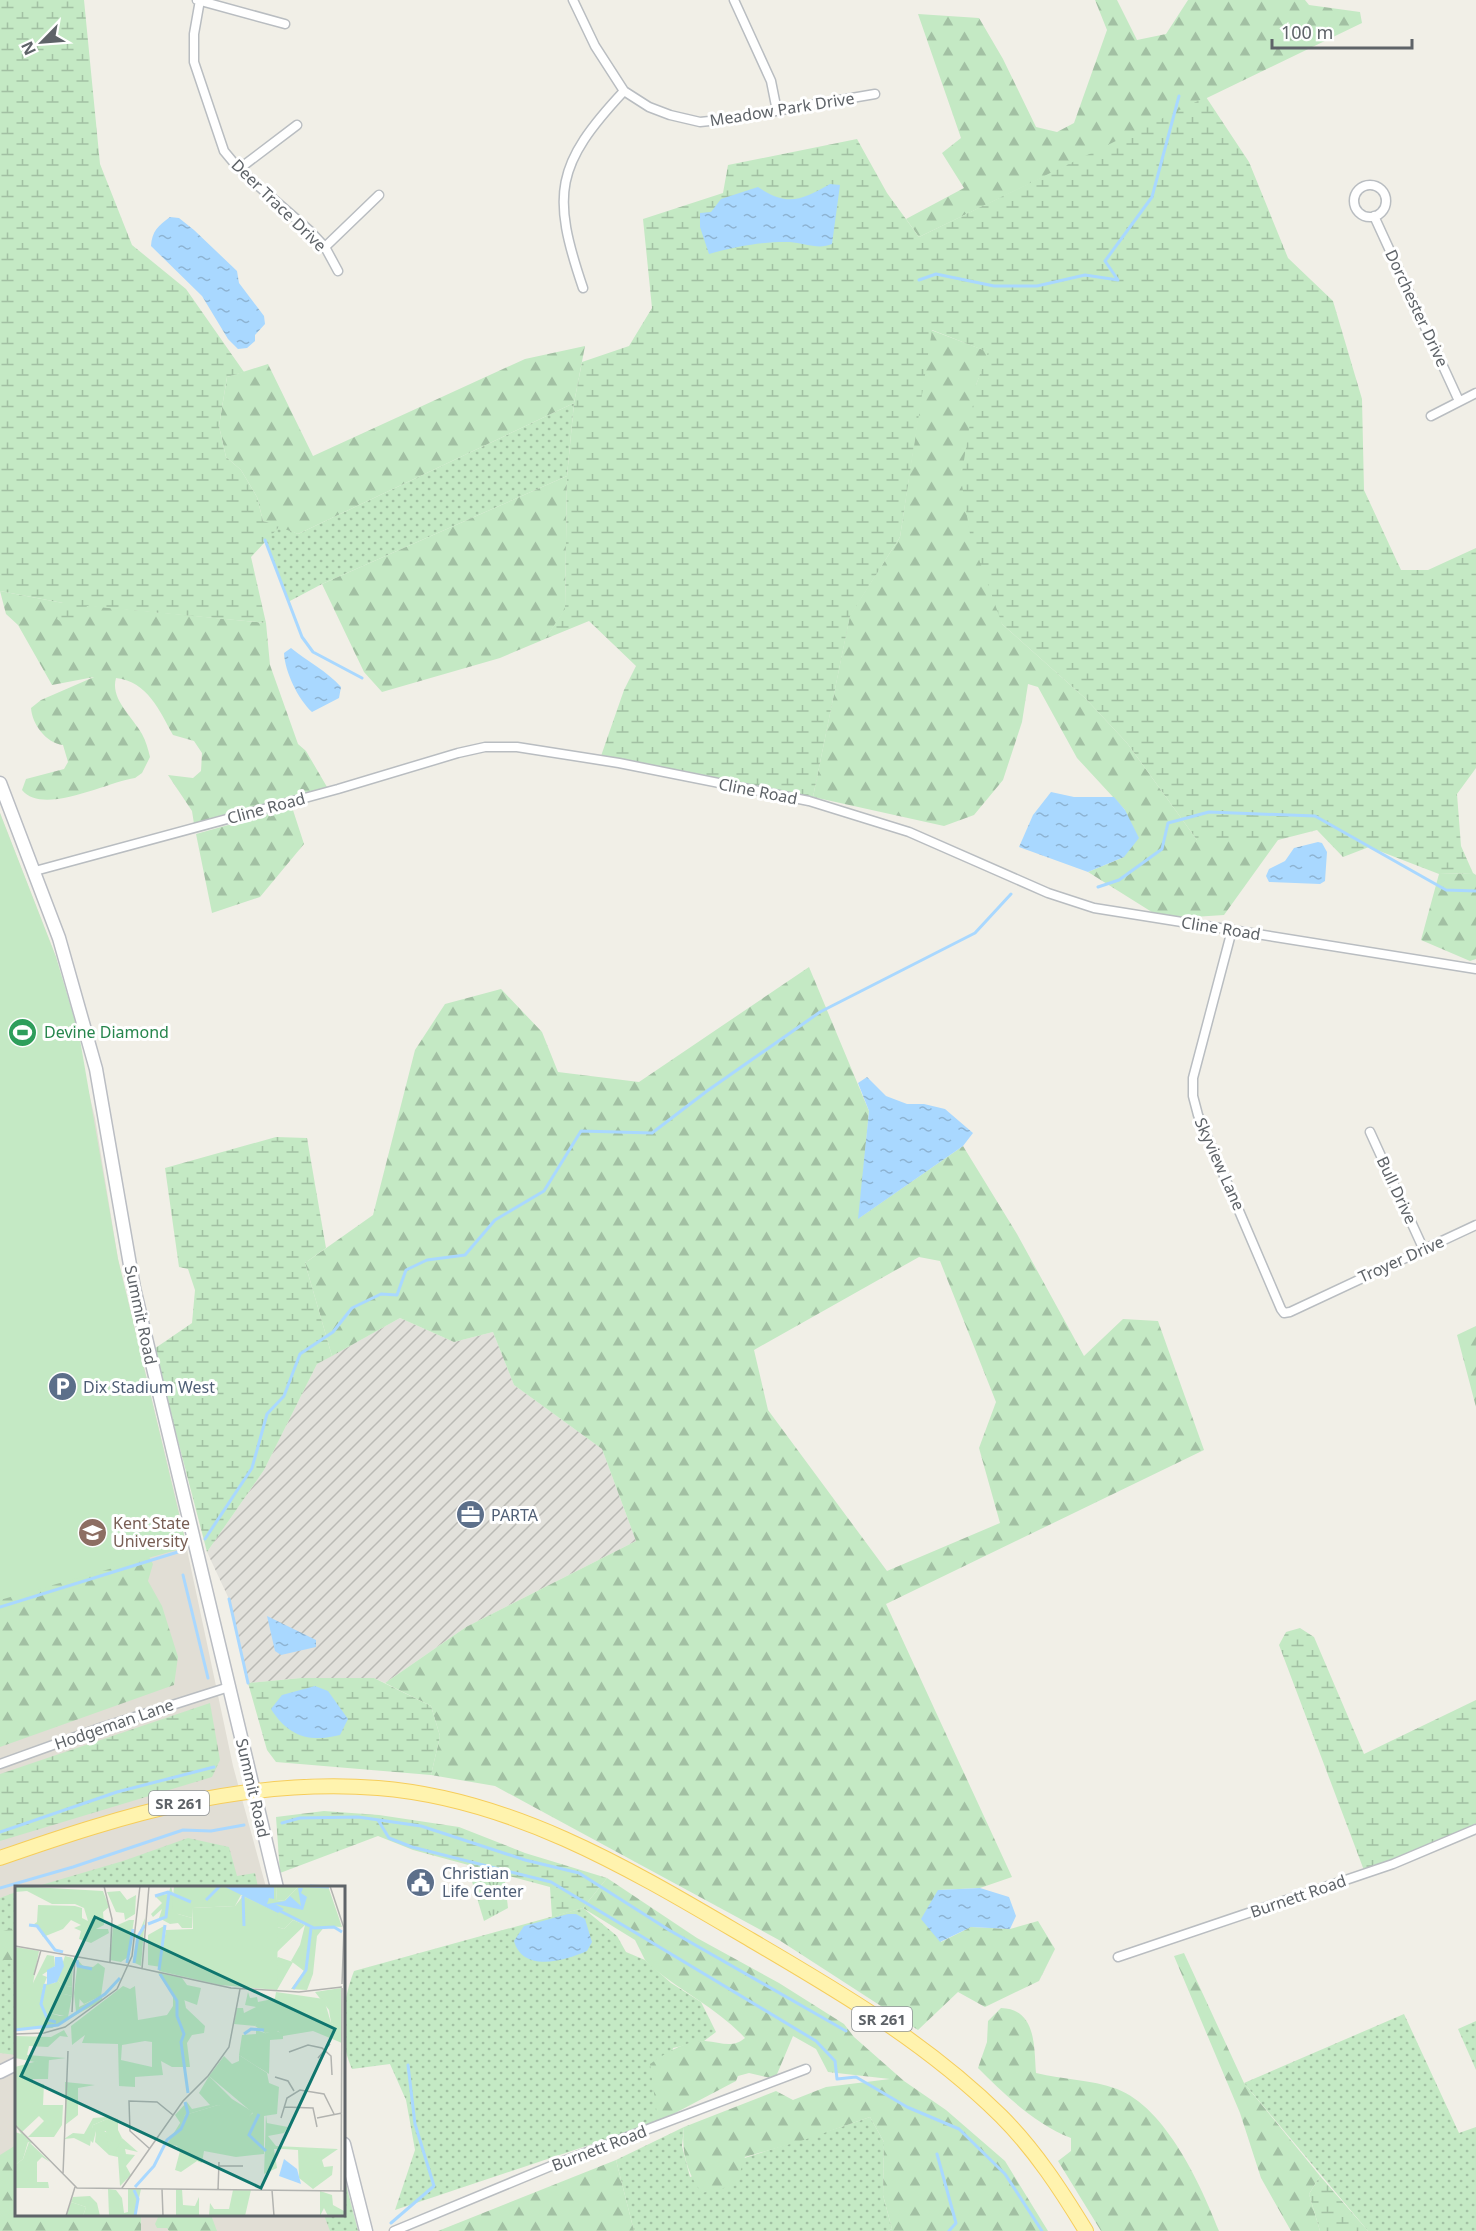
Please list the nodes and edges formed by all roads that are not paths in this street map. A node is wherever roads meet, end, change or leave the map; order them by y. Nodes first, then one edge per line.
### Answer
1 (199, 0) edge
2 (573, 0) edge
3 (734, 0) edge
4 (285, 24) dead end
5 (624, 92) junction
6 (875, 94) dead end
7 (777, 111) junction
8 (297, 125) dead end
9 (239, 169) junction
10 (379, 195) dead end
11 (1374, 216) dead end
12 (325, 247) junction
13 (338, 271) dead end
14 (583, 288) dead end
15 (1476, 393) edge
16 (1459, 401) junction
17 (1431, 416) dead end
18 (0, 783) edge
19 (35, 871) junction
20 (1232, 930) junction
21 (1476, 969) edge
22 (1370, 1132) dead end
23 (1476, 1225) edge
24 (1423, 1248) junction
25 (1325, 1293) joint
26 (229, 1687) junction
27 (0, 1764) edge
28 (252, 1790) junction
29 (1476, 1829) edge
30 (0, 1858) edge
31 (277, 1886) edge
32 (1118, 1958) dead end
33 (15, 2064) edge
34 (806, 2069) dead end
35 (0, 2072) edge
36 (345, 2148) edge
37 (366, 2231) edge
38 (394, 2231) edge
39 (1086, 2231) edge

1 - 4 street
1 - 9 street, Deer Trace Drive
2 - 5 street, Meadow Park Drive
3 - 7 street
5 - 7 street, Meadow Park Drive
5 - 14 street
6 - 7 street, Meadow Park Drive
8 - 9 street
9 - 12 street, Deer Trace Drive
10 - 12 street
11 - 16 street, Dorchester Drive
12 - 13 street, Deer Trace Drive
15 - 16 street
16 - 17 street
18 - 19 street, Summit Road
19 - 20 street, Cline Road
19 - 26 street, Summit Road
20 - 21 street, Cline Road
20 - 25 street, Skyview Lane
22 - 24 street, Bull Drive
23 - 24 street, Troyer Drive
24 - 25 street, Troyer Drive
26 - 27 street, Hodgeman Lane
26 - 28 street, Summit Road
28 - 30 main road, SR 261
28 - 31 street, Summit Road
28 - 39 main road, SR 261
29 - 32 street, Burnett Road
33 - 35 street
34 - 38 street, Burnett Road
36 - 37 street

